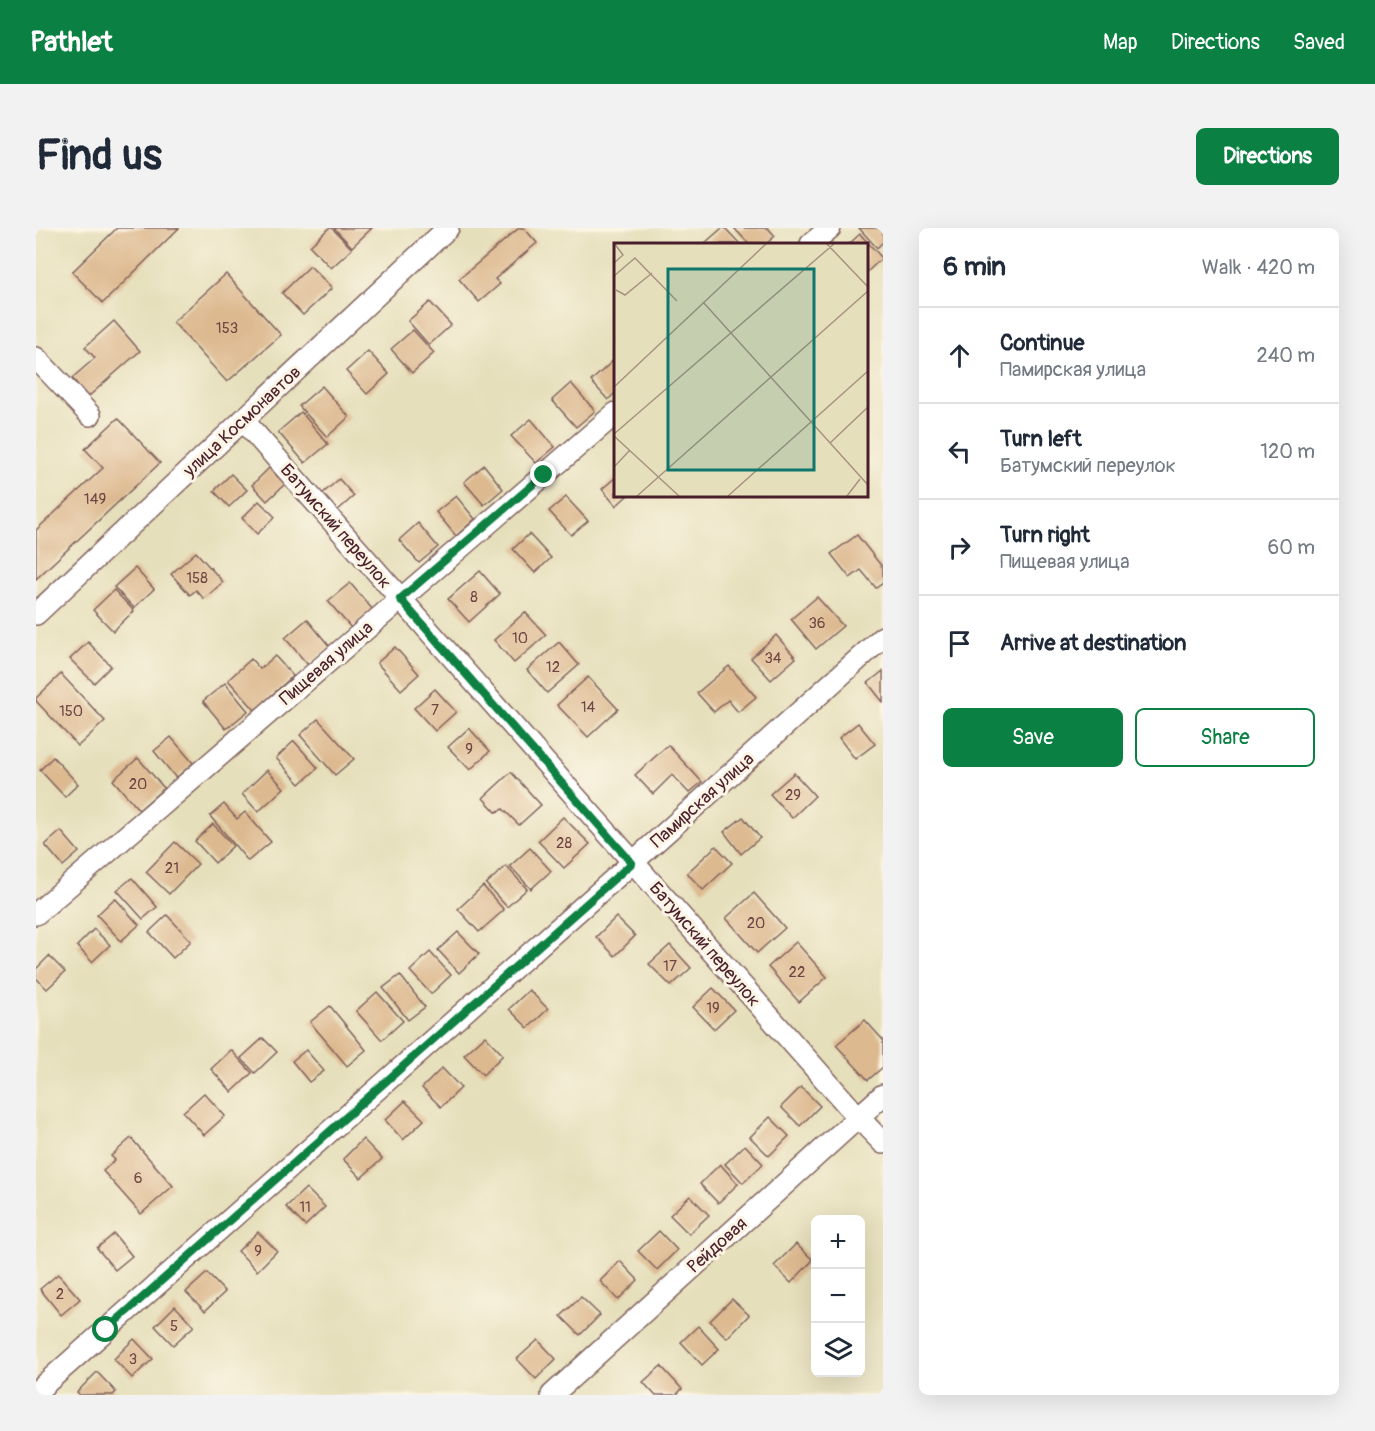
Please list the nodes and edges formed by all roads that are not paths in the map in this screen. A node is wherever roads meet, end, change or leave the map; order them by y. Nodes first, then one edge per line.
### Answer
1 (448, 228) edge
2 (830, 228) edge
3 (812, 243) edge
4 (36, 358) edge
5 (90, 415) dead end
6 (614, 415) edge
7 (243, 420) junction
8 (400, 599) junction
9 (36, 614) edge
10 (883, 637) edge
11 (632, 863) junction
12 (36, 914) edge
13 (883, 1095) edge
14 (858, 1118) junction
15 (883, 1143) edge
16 (36, 1392) edge
17 (552, 1395) edge

1 - 7 street, улица Космонавтов
2 - 3 street
4 - 5 street
6 - 8 street, Пищевая улица
7 - 8 street, Батумский переулок
7 - 9 street, улица Космонавтов
8 - 11 street, Батумский переулок
8 - 12 street, Пищевая улица
10 - 11 street, Памирская улица
11 - 14 street, Батумский переулок
11 - 16 street, Памирская улица
13 - 14 street, Рейдовая
14 - 15 street, Батумский переулок
14 - 17 street, Рейдовая

